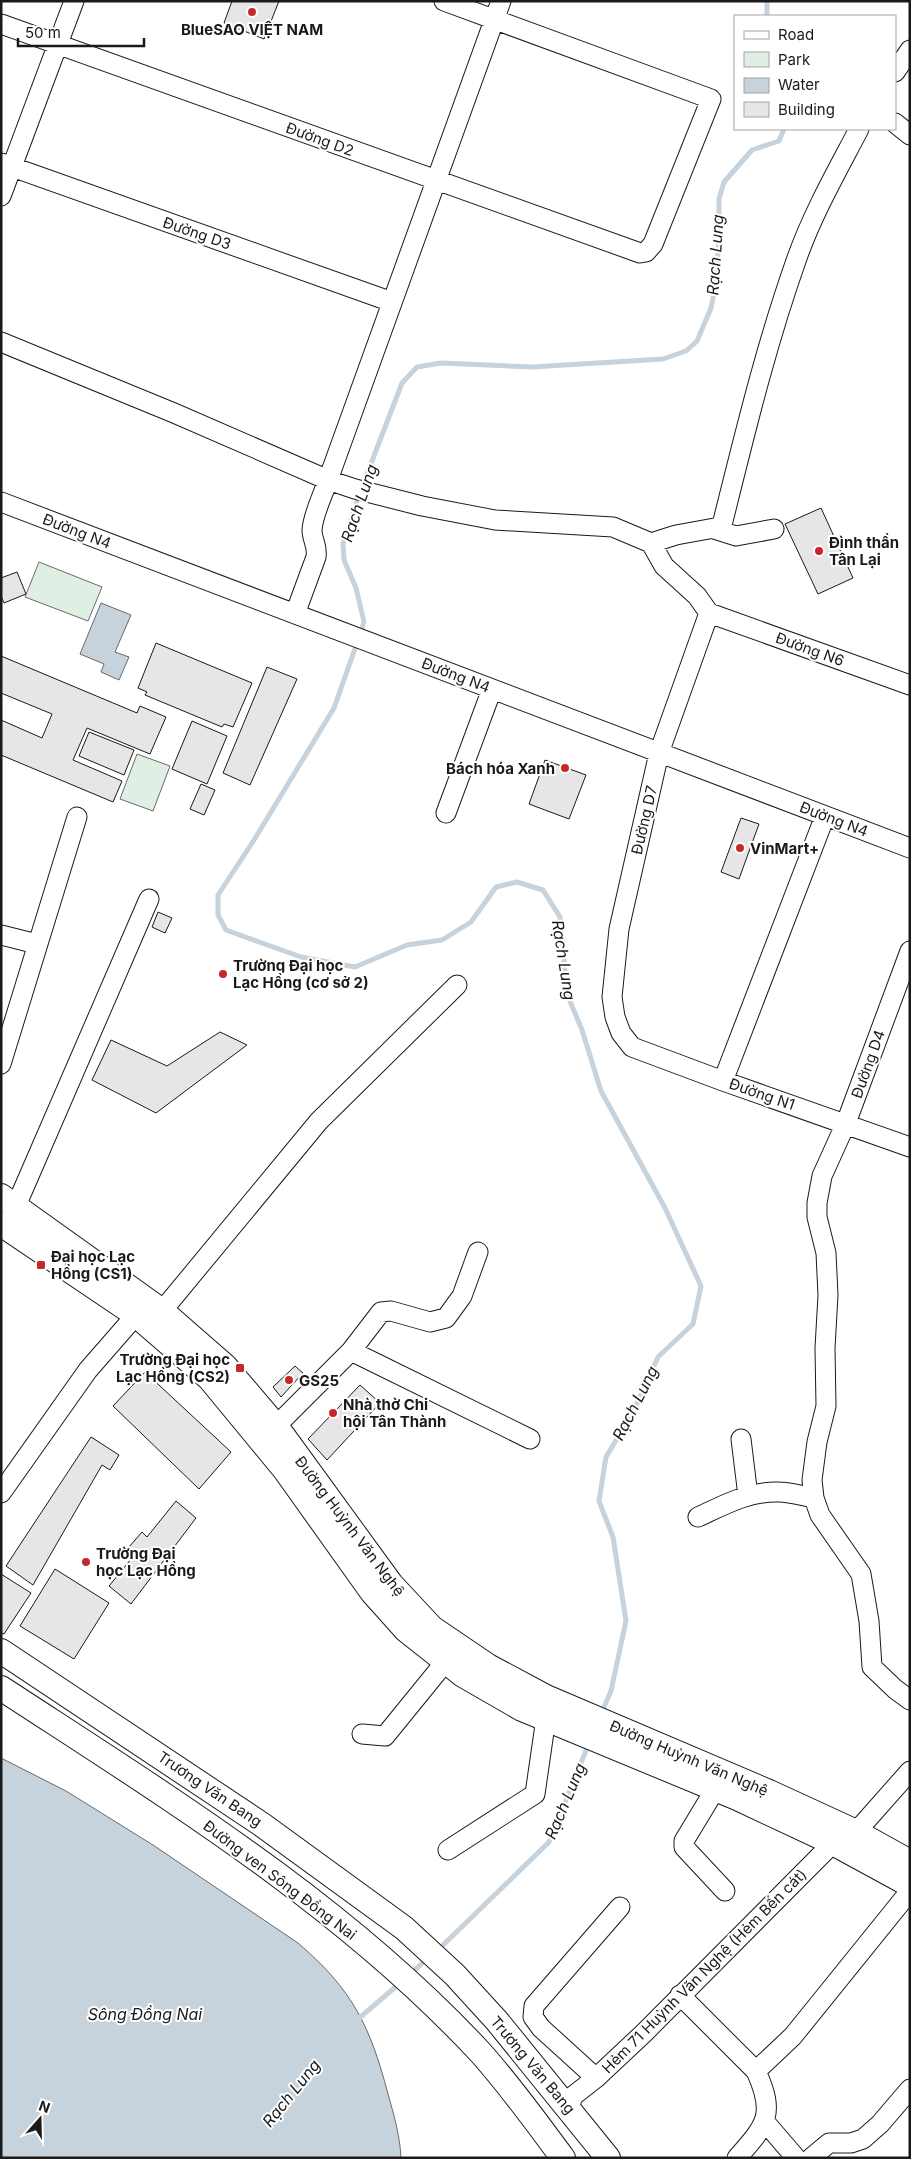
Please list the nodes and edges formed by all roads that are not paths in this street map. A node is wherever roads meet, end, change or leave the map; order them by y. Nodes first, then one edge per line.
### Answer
1 (74, 1) edge
2 (444, 1) edge
3 (502, 1) edge
4 (495, 19) junction
5 (1, 24) edge
6 (57, 44) junction
7 (910, 50) edge
8 (896, 71) edge
9 (896, 124) edge
10 (858, 130) edge
11 (910, 135) edge
12 (7, 165) edge
13 (436, 181) junction
14 (1, 196) edge
15 (392, 302) junction
16 (1, 342) edge
17 (328, 480) junction
18 (1, 502) edge
19 (714, 529) junction
20 (774, 530) dead end
21 (651, 543) junction
22 (709, 613) junction
23 (295, 614) junction
24 (910, 685) edge
25 (492, 689) junction
26 (660, 753) junction
27 (446, 814) dead end
28 (77, 816) dead end
29 (825, 816) junction
30 (910, 848) edge
31 (42, 887) dead end
32 (149, 900) dead end
33 (1, 935) edge
34 (29, 942) junction
35 (910, 951) edge
36 (31, 969) junction
37 (457, 986) dead end
38 (902, 993) edge
39 (621, 1033) joint
40 (1, 1064) edge
41 (723, 1081) junction
42 (846, 1123) junction
43 (910, 1147) edge
44 (9, 1201) edge
45 (1, 1224) edge
46 (478, 1252) dead end
47 (162, 1310) junction
48 (136, 1315) junction
49 (351, 1351) junction
50 (217, 1372) junction
51 (276, 1426) junction
52 (530, 1439) dead end
53 (741, 1439) dead end
54 (1, 1492) edge
55 (748, 1496) junction
56 (814, 1498) junction
57 (698, 1517) dead end
58 (1, 1651) edge
59 (446, 1662) junction
60 (1, 1688) edge
61 (910, 1700) edge
62 (546, 1718) junction
63 (595, 1728) junction
64 (362, 1734) dead end
65 (910, 1771) edge
66 (716, 1788) junction
67 (856, 1832) junction
68 (833, 1843) junction
69 (448, 1850) dead end
70 (910, 1862) edge
71 (910, 1885) edge
72 (725, 1891) dead end
73 (910, 1891) edge
74 (620, 1906) dead end
75 (680, 1995) junction
76 (756, 2071) junction
77 (596, 2078) junction
78 (910, 2089) edge
79 (765, 2122) junction
80 (563, 2158) edge
81 (608, 2158) edge
82 (737, 2158) edge
83 (796, 2158) edge
84 (811, 2158) edge

1 - 6 street
2 - 4 street
3 - 4 street
4 - 13 street
4 - 13 street, Đường D2
5 - 6 street, Đường D2
6 - 12 street
6 - 13 street, Đường D2
7 - 8 street
9 - 11 street
10 - 19 street
12 - 14 street
12 - 15 street, Đường D3
13 - 15 street
15 - 17 street
16 - 17 street
17 - 21 street
17 - 23 street
18 - 23 street, Đường N4
19 - 20 street
19 - 21 street
21 - 22 street
22 - 24 street, Đường N6
22 - 26 street, Đường D7
23 - 25 street, Đường N4
25 - 26 street, Đường N4
25 - 27 street
26 - 29 street, Đường N4
26 - 39 street, Đường D7
28 - 36 street
29 - 30 street, Đường N4
29 - 41 street
31 - 34 street
32 - 44 street
33 - 34 street
34 - 36 street
35 - 38 street, Đường D4
36 - 40 street
37 - 47 street
38 - 42 street, Đường D4
39 - 41 street, Đường N1
41 - 42 street, Đường N1
42 - 43 street, Đường N1
42 - 56 street, Đường D4
44 - 47 main road, Đường Huỳnh Văn Nghệ
45 - 48 main road, Đường Huỳnh Văn Nghệ
46 - 49 street
47 - 50 main road, Đường Huỳnh Văn Nghệ
48 - 50 main road, Đường Huỳnh Văn Nghệ
48 - 54 street
49 - 51 street
49 - 52 street
50 - 51 main road, Đường Huỳnh Văn Nghệ
50 - 59 main road, Đường Huỳnh Văn Nghệ
51 - 63 main road, Đường Huỳnh Văn Nghệ
53 - 55 street
55 - 56 street
55 - 57 street
56 - 61 street
58 - 81 main road, Trương Văn Bang
59 - 62 main road, Đường Huỳnh Văn Nghệ
59 - 64 street
60 - 80 main road, Đường ven Sông Đồng Nai
62 - 63 main road, Đường Huỳnh Văn Nghệ
62 - 69 street
63 - 66 main road, Đường Huỳnh Văn Nghệ
63 - 67 main road, Đường Huỳnh Văn Nghệ
65 - 67 street
66 - 68 main road, Đường Huỳnh Văn Nghệ
66 - 72 street
67 - 70 main road, Đường Huỳnh Văn Nghệ
68 - 71 main road, Đường Huỳnh Văn Nghệ
68 - 75 street, Hẻm 71 Huỳnh Văn Nghệ (Hẻm Bến cát)
73 - 76 street
74 - 77 street
75 - 76 street
75 - 77 street, Hẻm 71 Huỳnh Văn Nghệ (Hẻm Bến cát)
76 - 79 street
77 - 81 street, Hẻm 71 Huỳnh Văn Nghệ (Hẻm Bến cát)
78 - 84 street
79 - 82 street
79 - 83 street

